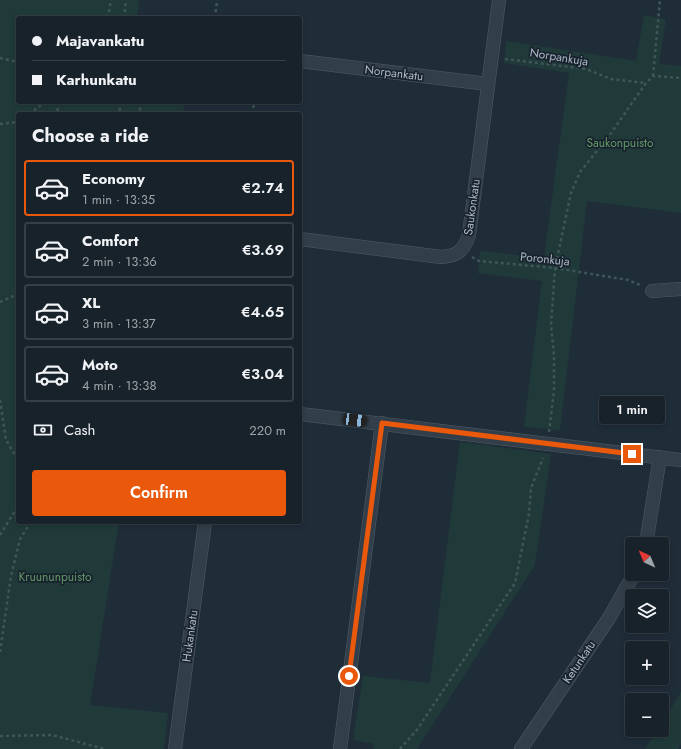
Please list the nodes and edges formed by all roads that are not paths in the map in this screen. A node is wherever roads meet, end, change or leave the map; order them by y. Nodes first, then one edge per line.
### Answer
1 (499, 0) edge
2 (302, 61) edge
3 (488, 84) junction
4 (302, 239) edge
5 (681, 289) edge
6 (652, 290) dead end
7 (302, 414) edge
8 (382, 423) junction
9 (660, 457) junction
10 (681, 460) edge
11 (206, 524) edge
12 (647, 537) edge
13 (630, 581) edge
14 (175, 749) edge
15 (340, 749) edge
16 (522, 749) edge

1 - 3 street, Saukonkatu
2 - 3 street, Norpankatu
3 - 4 street, Saukonkatu
5 - 6 street
7 - 8 street
8 - 9 street
8 - 15 street
9 - 10 street
9 - 12 street
11 - 14 street, Hukankatu
13 - 16 street, Ketunkatu

